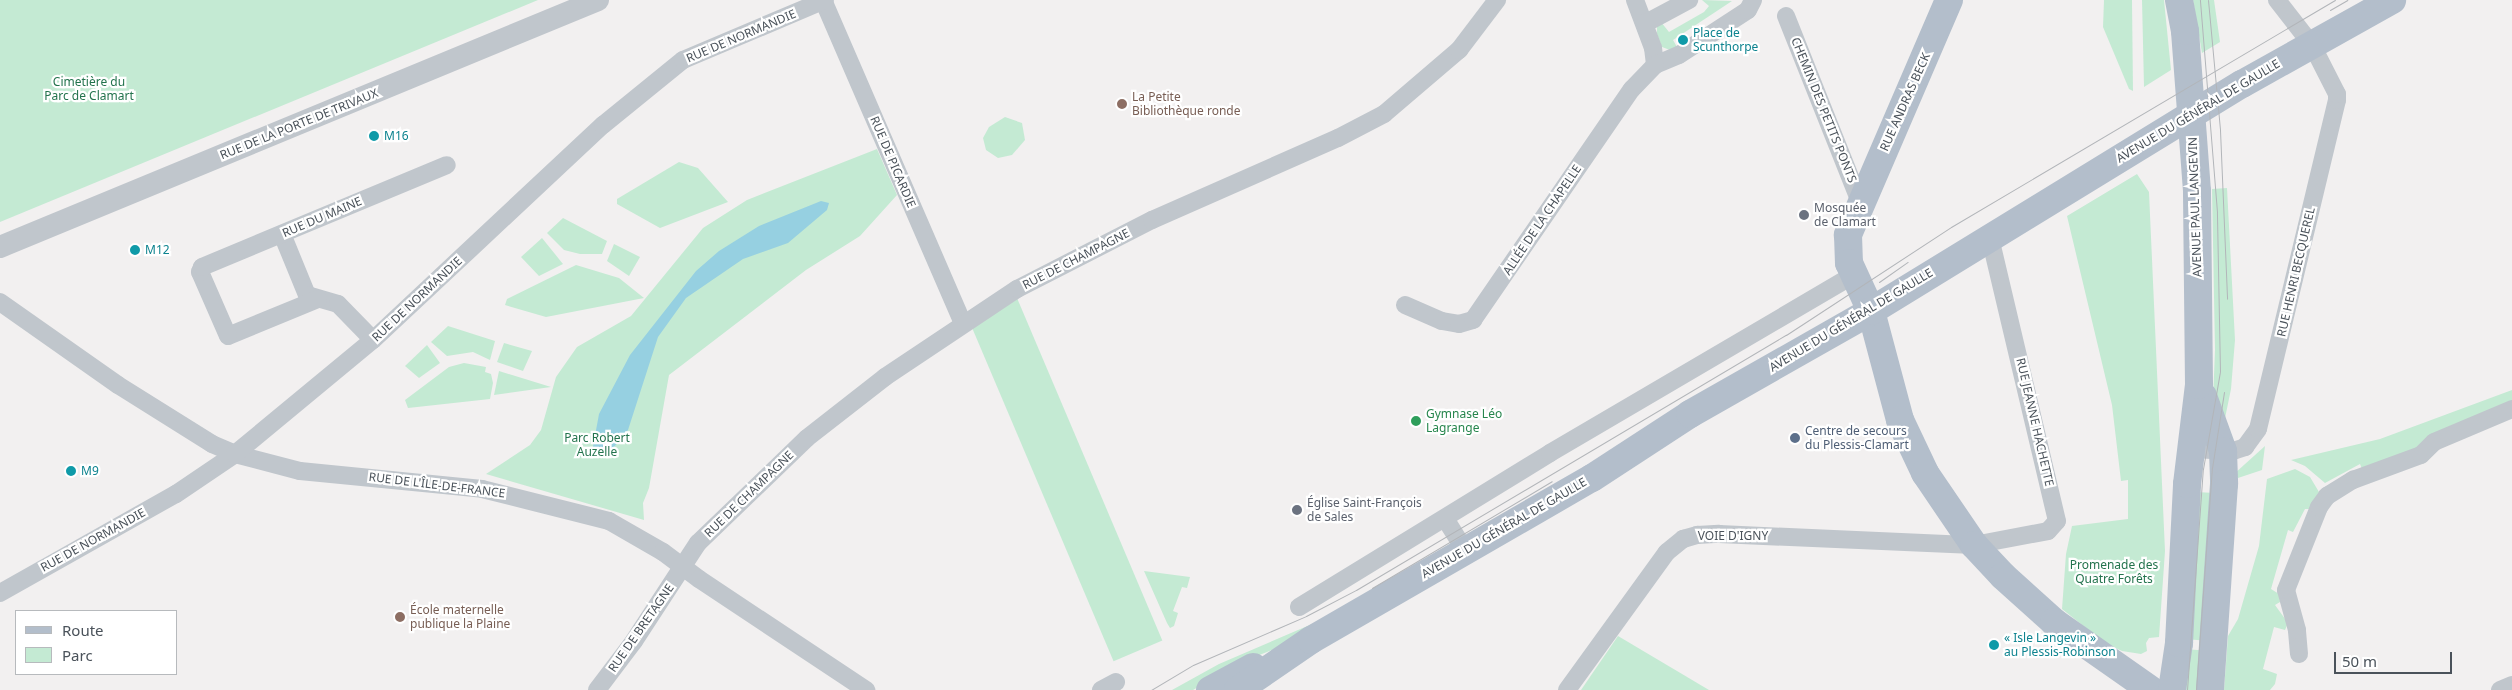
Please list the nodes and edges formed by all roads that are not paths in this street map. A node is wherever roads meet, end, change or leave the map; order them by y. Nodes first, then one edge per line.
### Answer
1 (598, 0) edge
2 (824, 0) edge
3 (1497, 0) edge
4 (1635, 0) edge
5 (1689, 0) edge
6 (1753, 0) edge
7 (1949, 0) edge
8 (2179, 0) edge
9 (2277, 0) edge
10 (2392, 0) edge
11 (1786, 16) dead end
12 (1646, 24) junction
13 (2312, 45) junction
14 (1655, 65) junction
15 (447, 165) dead end
16 (1861, 204) junction
17 (282, 234) junction
18 (1990, 237) junction
19 (0, 248) edge
20 (1854, 275) junction
21 (318, 299) junction
22 (0, 302) edge
23 (1405, 305) dead end
24 (1871, 311) junction
25 (963, 323) junction
26 (373, 340) junction
27 (2200, 385) junction
28 (2512, 409) edge
29 (2192, 449) junction
30 (2223, 451) junction
31 (234, 454) junction
32 (1446, 520) junction
33 (1974, 545) junction
34 (1464, 549) junction
35 (682, 564) junction
36 (0, 593) edge
37 (1299, 607) dead end
38 (1311, 640) junction
39 (2299, 654) dead end
40 (2113, 662) junction
41 (2174, 680) edge
42 (2512, 685) edge
43 (597, 690) edge
44 (866, 690) edge
45 (1210, 690) edge
46 (1238, 690) edge
47 (1567, 690) edge
48 (2151, 690) edge
49 (2210, 690) edge
50 (2500, 690) edge

1 - 19 street, RUE DE LA PORTE DE TRIVAUX
2 - 25 street, RUE DE PICARDIE
2 - 26 street, RUE DE NORMANDIE
3 - 25 street, RUE DE CHAMPAGNE
4 - 12 street
5 - 12 street
6 - 14 street
7 - 16 main road, RUE ANDRAS BECK
8 - 27 main road, AVENUE PAUL LANGEVIN
9 - 13 street, RUE HENRI BECQUEREL
10 - 13 main road, AVENUE DU GÉNÉRAL DE GAULLE
11 - 16 street, CHEMIN DES PETITS PONTS
12 - 14 street
13 - 18 main road, AVENUE DU GÉNÉRAL DE GAULLE
13 - 30 street, RUE HENRI BECQUEREL
14 - 23 street, ALLÉE DE LA CHAPELLE
15 - 17 street, RUE DU MAINE
16 - 20 main road, RUE ANDRAS BECK
17 - 21 street
17 - 21 street, RUE DU MAINE
18 - 24 main road, AVENUE DU GÉNÉRAL DE GAULLE
18 - 33 street, RUE JEANNE HACHETTE
20 - 24 main road, RUE ANDRAS BECK
20 - 32 street
21 - 26 street
22 - 31 street, RUE DE L'ÎLE-DE-FRANCE
24 - 33 main road, RUE ANDRAS BECK
24 - 34 main road, AVENUE DU GÉNÉRAL DE GAULLE
25 - 35 street, RUE DE CHAMPAGNE
26 - 31 street, RUE DE NORMANDIE
27 - 29 main road, AVENUE PAUL LANGEVIN
27 - 30 main road, AVENUE PAUL LANGEVIN
28 - 39 street
29 - 30 street, RUE HENRI BECQUEREL
29 - 41 main road, AVENUE PAUL LANGEVIN
30 - 49 main road, AVENUE PAUL LANGEVIN
31 - 35 street, RUE DE L'ÎLE-DE-FRANCE
31 - 36 street, RUE DE NORMANDIE
32 - 34 street
32 - 37 street
33 - 40 main road, RUE ANDRAS BECK
33 - 47 street, VOIE D'IGNY
34 - 38 main road, AVENUE DU GÉNÉRAL DE GAULLE
35 - 43 street, RUE DE BRETAGNE
35 - 44 street, RUE DE L'ÎLE-DE-FRANCE
38 - 45 main road, AVENUE DU GÉNÉRAL DE GAULLE
38 - 46 main road, AVENUE DU GÉNÉRAL DE GAULLE
40 - 41 main road
40 - 48 main road
42 - 50 street

